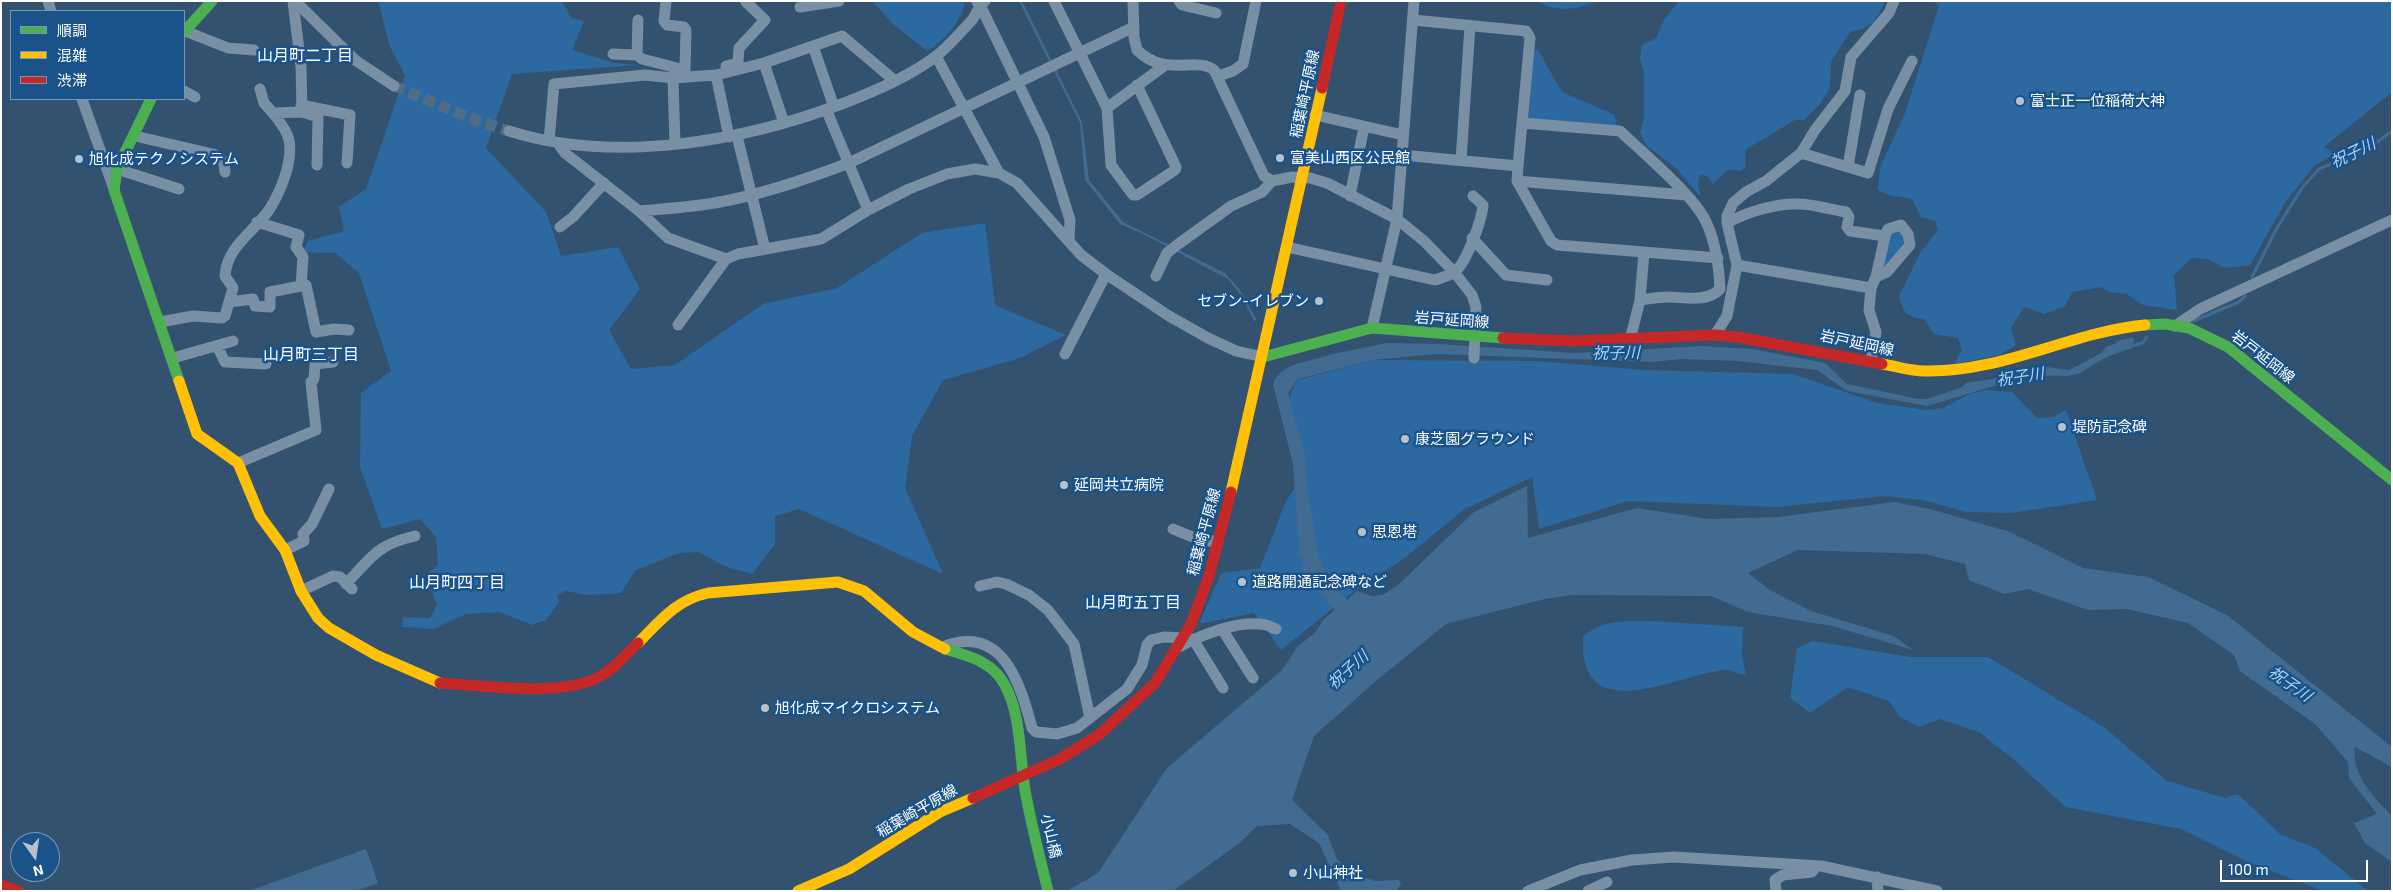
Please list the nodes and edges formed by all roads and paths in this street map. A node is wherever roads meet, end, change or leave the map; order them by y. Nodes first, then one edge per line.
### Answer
1 (212, 1) edge
2 (294, 1) edge
3 (666, 1) edge
4 (839, 1) edge
5 (1054, 1) edge
6 (1133, 1) edge
7 (1179, 1) edge
8 (1256, 1) edge
9 (1341, 1) edge
10 (1894, 1) edge
11 (746, 2) edge
12 (980, 2) edge
13 (1413, 2) edge
14 (800, 7) dead end
15 (1216, 13) dead end
16 (638, 20) dead end
17 (1413, 20) junction
18 (1470, 26) junction
19 (1134, 27) junction
20 (185, 30) edge
21 (185, 31) edge
22 (813, 46) junction
23 (254, 50) dead end
24 (1081, 53) junction
25 (613, 54) dead end
26 (637, 55) junction
27 (936, 56) junction
28 (1912, 61) dead end
29 (764, 63) junction
30 (1164, 66) junction
31 (685, 70) junction
32 (645, 75) junction
33 (716, 75) junction
34 (1218, 76) junction
35 (673, 78) junction
36 (895, 81) junction
37 (1017, 83) junction
38 (1137, 85) junction
39 (394, 86) tunnel mouth
40 (260, 89) dead end
41 (185, 92) edge
42 (1860, 95) dead end
43 (195, 97) dead end
44 (82, 100) edge
45 (151, 100) edge
46 (830, 108) junction
47 (1107, 108) junction
48 (301, 109) junction
49 (964, 109) junction
50 (273, 113) junction
51 (1315, 115) junction
52 (784, 123) junction
53 (1522, 123) junction
54 (1364, 127) junction
55 (509, 131) tunnel mouth
56 (1403, 135) junction
57 (135, 136) junction
58 (733, 137) junction
59 (553, 142) junction
60 (675, 144) junction
61 (1801, 153) junction
62 (1402, 155) junction
63 (1461, 160) junction
64 (347, 163) dead end
65 (849, 163) junction
66 (317, 165) dead end
67 (1518, 166) junction
68 (1848, 167) junction
69 (117, 169) junction
70 (225, 172) dead end
71 (999, 173) junction
72 (1302, 178) junction
73 (1272, 181) junction
74 (1517, 181) junction
75 (604, 183) junction
76 (179, 189) dead end
77 (114, 190) junction
78 (752, 195) junction
79 (1350, 196) junction
80 (1473, 196) dead end
81 (1686, 196) junction
82 (868, 210) junction
83 (640, 211) junction
84 (1397, 219) junction
85 (2392, 220) edge
86 (258, 222) junction
87 (1727, 223) junction
88 (560, 227) dead end
89 (1884, 236) junction
90 (1472, 238) junction
91 (1068, 240) junction
92 (1288, 247) junction
93 (765, 249) junction
94 (1644, 252) junction
95 (1718, 258) junction
96 (726, 259) junction
97 (1737, 265) junction
98 (1386, 269) junction
99 (1455, 273) junction
100 (1106, 274) junction
101 (1156, 276) dead end
102 (1876, 277) junction
103 (1547, 280) dead end
104 (301, 286) junction
105 (1871, 288) junction
106 (1640, 300) junction
107 (229, 302) junction
108 (160, 322) junction
109 (678, 325) dead end
110 (2175, 326) junction
111 (1372, 328) junction
112 (349, 330) dead end
113 (1715, 335) junction
114 (1476, 337) junction
115 (1630, 340) junction
116 (233, 341) dead end
117 (216, 346) junction
118 (1065, 354) dead end
119 (1263, 357) junction
120 (173, 358) junction
121 (1474, 358) dead end
122 (1871, 361) junction
123 (333, 362) dead end
124 (266, 364) dead end
125 (238, 464) junction
126 (2392, 480) edge
127 (329, 489) dead end
128 (1174, 529) dead end
129 (415, 536) dead end
130 (1218, 541) junction
131 (285, 550) junction
132 (980, 586) dead end
133 (301, 591) junction
134 (1222, 629) junction
135 (1276, 629) dead end
136 (1185, 642) junction
137 (942, 648) junction
138 (1252, 678) dead end
139 (1223, 688) dead end
140 (1022, 690) junction
141 (1008, 694) junction
142 (1090, 718) junction
143 (1024, 775) junction
144 (1816, 866) junction
145 (1877, 877) junction
146 (1607, 882) dead end
147 (1, 885) edge
148 (18, 891) edge
149 (798, 891) edge
150 (1048, 891) edge
151 (1528, 891) edge
152 (1588, 891) edge
153 (1776, 891) edge
154 (1878, 891) edge
155 (1937, 891) edge

1 - 20 main road
2 - 39 street
2 - 48 street
3 - 31 street
4 - 14 street
5 - 24 street
6 - 19 street
7 - 15 street
8 - 34 street
9 - 51 main road, 稲葉崎平原線
10 - 61 street
11 - 31 street
12 - 27 street
12 - 37 street
13 - 17 street
16 - 26 street
17 - 18 street
17 - 56 street
18 - 53 street
18 - 63 street
19 - 24 street
19 - 30 street
21 - 23 street
22 - 29 street
22 - 36 street
22 - 46 street
24 - 37 street
24 - 47 street
25 - 26 street
26 - 31 street
27 - 36 street
27 - 49 street
28 - 68 street
29 - 33 street
29 - 52 street
30 - 34 street
30 - 38 street
31 - 32 street
32 - 35 street
32 - 59 street
33 - 35 street
33 - 58 street
34 - 73 street
35 - 60 street
36 - 46 street
37 - 49 street
37 - 91 street
38 - 47 street
38 - 47 street
40 - 50 street
41 - 43 street
42 - 68 street
44 - 77 street
45 - 57 main road
46 - 52 street
46 - 65 street
48 - 50 street
48 - 64 street
48 - 66 street
49 - 65 street
49 - 71 street
50 - 86 street
51 - 54 street
51 - 72 main road, 稲葉崎平原線
52 - 58 street
53 - 67 street
53 - 81 street
54 - 56 street
54 - 79 street
55 - 59 street
56 - 62 street
57 - 69 main road
57 - 70 street
58 - 60 street
58 - 78 street
59 - 60 street
59 - 75 street
61 - 68 street
61 - 87 street
62 - 63 street
62 - 84 street
63 - 67 street
65 - 78 street
65 - 82 street
67 - 74 street
69 - 76 street
69 - 77 main road
71 - 82 street
71 - 91 street
72 - 73 street
72 - 79 street
72 - 92 main road, 稲葉崎平原線
73 - 101 street
74 - 81 street
74 - 94 street
75 - 83 street
75 - 88 street
77 - 108 main road
78 - 83 street
78 - 93 street
79 - 84 street
80 - 90 street
81 - 95 street
82 - 93 street
83 - 96 street
84 - 98 street
84 - 99 street
85 - 110 street
86 - 104 street
86 - 107 street
87 - 89 street
87 - 97 street
89 - 102 street
89 - 102 street
90 - 99 street
90 - 103 street
91 - 100 street
92 - 98 street
92 - 119 main road, 稲葉崎平原線
93 - 96 street
94 - 95 street
94 - 106 street
95 - 106 street
96 - 109 street
97 - 105 street
97 - 113 street
98 - 99 street
98 - 111 street
99 - 114 street
100 - 118 street
100 - 119 street
102 - 105 street
104 - 107 street
104 - 112 street
105 - 122 street
106 - 115 street
107 - 108 street
108 - 120 main road
110 - 122 main road, 岩戸延岡線
110 - 126 main road, 岩戸延岡線
111 - 114 main road, 岩戸延岡線
111 - 119 main road, 岩戸延岡線
113 - 115 main road, 岩戸延岡線
113 - 122 main road, 岩戸延岡線
114 - 115 main road, 岩戸延岡線
114 - 121 street
116 - 117 street
117 - 120 street
117 - 124 street
119 - 130 main road, 稲葉崎平原線
120 - 125 main road
123 - 125 street
125 - 131 main road, 小山橋
127 - 131 street
128 - 130 street
129 - 133 street
130 - 136 main road, 稲葉崎平原線
131 - 133 main road, 小山橋
132 - 142 street
133 - 137 main road, 小山橋
134 - 135 street
134 - 136 street
134 - 138 street
136 - 139 street
136 - 142 street
136 - 143 main road, 稲葉崎平原線
137 - 140 street
137 - 141 main road, 小山橋
140 - 141 street
140 - 142 street
141 - 143 main road, 小山橋
143 - 149 main road, 稲葉崎平原線
143 - 150 main road, 小山橋
144 - 145 street
144 - 151 street
144 - 153 street
145 - 154 street
145 - 155 street
146 - 152 street
147 - 148 main road

